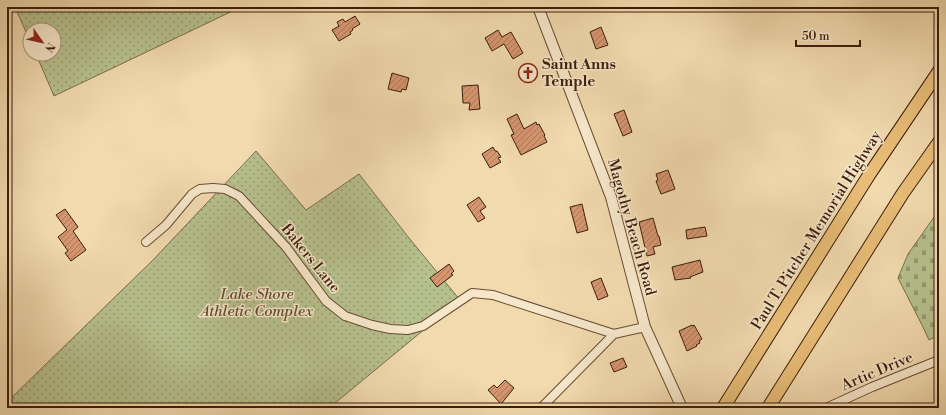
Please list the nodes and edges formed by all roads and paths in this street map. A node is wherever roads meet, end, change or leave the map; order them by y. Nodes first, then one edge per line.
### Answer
1 (538, 7) edge
2 (939, 71) edge
3 (939, 142) edge
4 (146, 242) dead end
5 (645, 327) junction
6 (614, 334) junction
7 (939, 360) edge
8 (541, 408) edge
9 (682, 408) edge
10 (723, 408) edge
11 (768, 408) edge
12 (826, 408) edge

1 - 5 street, Magothy Beach Road
2 - 10 main road, Paul T. Pitcher Memorial Highway
3 - 11 main road
4 - 6 street, Bakers Lane
5 - 6 street
5 - 9 street, Magothy Beach Road
6 - 8 street
7 - 12 street, Artic Drive

